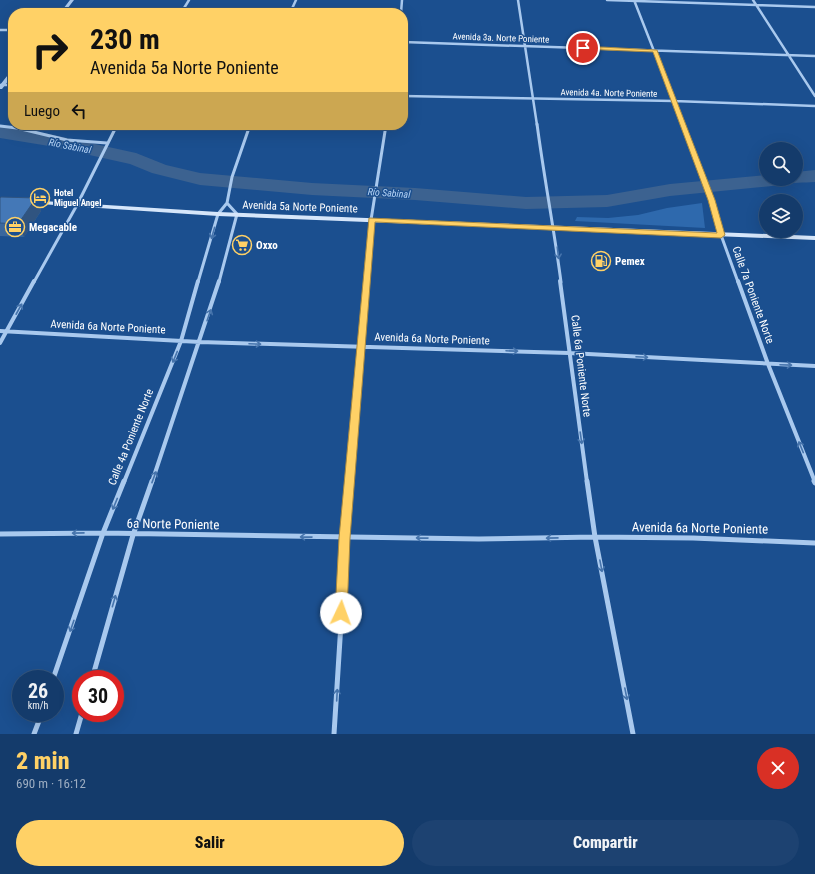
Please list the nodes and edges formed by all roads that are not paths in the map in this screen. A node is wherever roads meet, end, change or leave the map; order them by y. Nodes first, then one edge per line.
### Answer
1 (72, 0) edge
2 (518, 0) edge
3 (607, 0) edge
4 (634, 0) edge
5 (753, 0) edge
6 (756, 5) junction
7 (815, 7) edge
8 (66, 8) edge
9 (408, 42) edge
10 (525, 46) junction
11 (655, 51) junction
12 (788, 55) junction
13 (815, 56) edge
14 (8, 78) edge
15 (1, 86) edge
16 (408, 96) edge
17 (815, 96) edge
18 (532, 98) junction
19 (674, 101) junction
20 (815, 106) edge
21 (25, 130) edge
22 (114, 130) edge
23 (248, 130) edge
24 (385, 130) edge
25 (106, 145) junction
26 (23, 201) edge
27 (227, 203) junction
28 (77, 205) junction
29 (218, 214) junction
30 (236, 214) junction
31 (371, 220) junction
32 (554, 228) junction
33 (721, 235) junction
34 (815, 238) edge
35 (0, 331) edge
36 (7, 331) junction
37 (181, 341) junction
38 (200, 342) junction
39 (0, 343) edge
40 (362, 347) junction
41 (569, 353) junction
42 (768, 364) junction
43 (815, 366) edge
44 (815, 483) edge
45 (103, 533) junction
46 (0, 534) edge
47 (133, 535) junction
48 (595, 537) junction
49 (345, 538) junction
50 (815, 543) edge
51 (56, 670) edge
52 (95, 670) edge
53 (39, 722) edge
54 (79, 722) edge
55 (34, 734) edge
56 (76, 734) edge
57 (334, 734) edge
58 (634, 734) edge

1 - 8 street
2 - 10 street, Calle 6a Poniente Norte
3 - 4 street
4 - 6 street
4 - 11 street, Calle 7a Poniente Norte
5 - 6 street
6 - 7 street
6 - 12 street
9 - 10 street, Avenida 3a. Norte Poniente
10 - 11 street, Avenida 3a. Norte Poniente
10 - 18 street, Calle 6a Poniente Norte
11 - 12 street, Avenida 3a. Norte Poniente
11 - 19 street, Calle 7a Poniente Norte
12 - 13 street, Avenida 3a. Norte Poniente
12 - 17 street
14 - 15 street
16 - 18 street, Avenida 4a. Norte Poniente
18 - 19 street, Avenida 4a. Norte Poniente
18 - 32 street, Calle 6a Poniente Norte
19 - 20 street, Avenida 4a. Norte Poniente
19 - 33 street, Calle 7a Poniente Norte
21 - 25 street
22 - 25 street
23 - 27 street, Calle 4a Poniente Norte
24 - 31 street
25 - 28 street
26 - 28 main road, Avenida 5a Norte Poniente
27 - 29 street, Calle 4a Poniente Norte
27 - 30 street
28 - 29 main road, Avenida 5a Norte Poniente
36 -> 28 street
29 - 30 main road, Avenida 5a Norte Poniente
29 -> 37 street, Calle 4a Poniente Norte
30 - 31 main road, Avenida 5a Norte Poniente
38 -> 30 street
31 - 32 main road, Avenida 5a Norte Poniente
31 - 40 street
32 - 33 main road, Avenida 5a Norte Poniente
32 -> 41 street, Calle 6a Poniente Norte
33 - 34 main road, Avenida 5a Norte Poniente
33 - 42 street, Calle 7a Poniente Norte
35 - 36 street, Avenida 6a Norte Poniente
36 - 37 street, Avenida 6a Norte Poniente
36 - 39 street
37 - 38 street, Avenida 6a Norte Poniente
37 -> 45 street, Calle 4a Poniente Norte
38 -> 40 street, Avenida 6a Norte Poniente
47 -> 38 street
40 -> 41 street, Avenida 6a Norte Poniente
40 - 49 street
41 -> 42 street, Avenida 6a Norte Poniente
41 -> 48 street, Calle 6a Poniente Norte
42 -> 43 street, Avenida 6a Norte Poniente
44 -> 42 street, Calle 7a Poniente Norte
45 -> 46 street, 6a Norte Poniente
45 - 47 street, 6a Norte Poniente
45 -> 51 street, Calle 4a Poniente Norte
49 -> 47 street, 6a Norte Poniente
52 -> 47 street
48 -> 49 street, Avenida 6a Norte Poniente
48 - 50 street, Avenida 6a Norte Poniente
48 -> 58 street, Calle 6a Poniente Norte
57 -> 49 street
53 - 55 street
54 - 56 street

